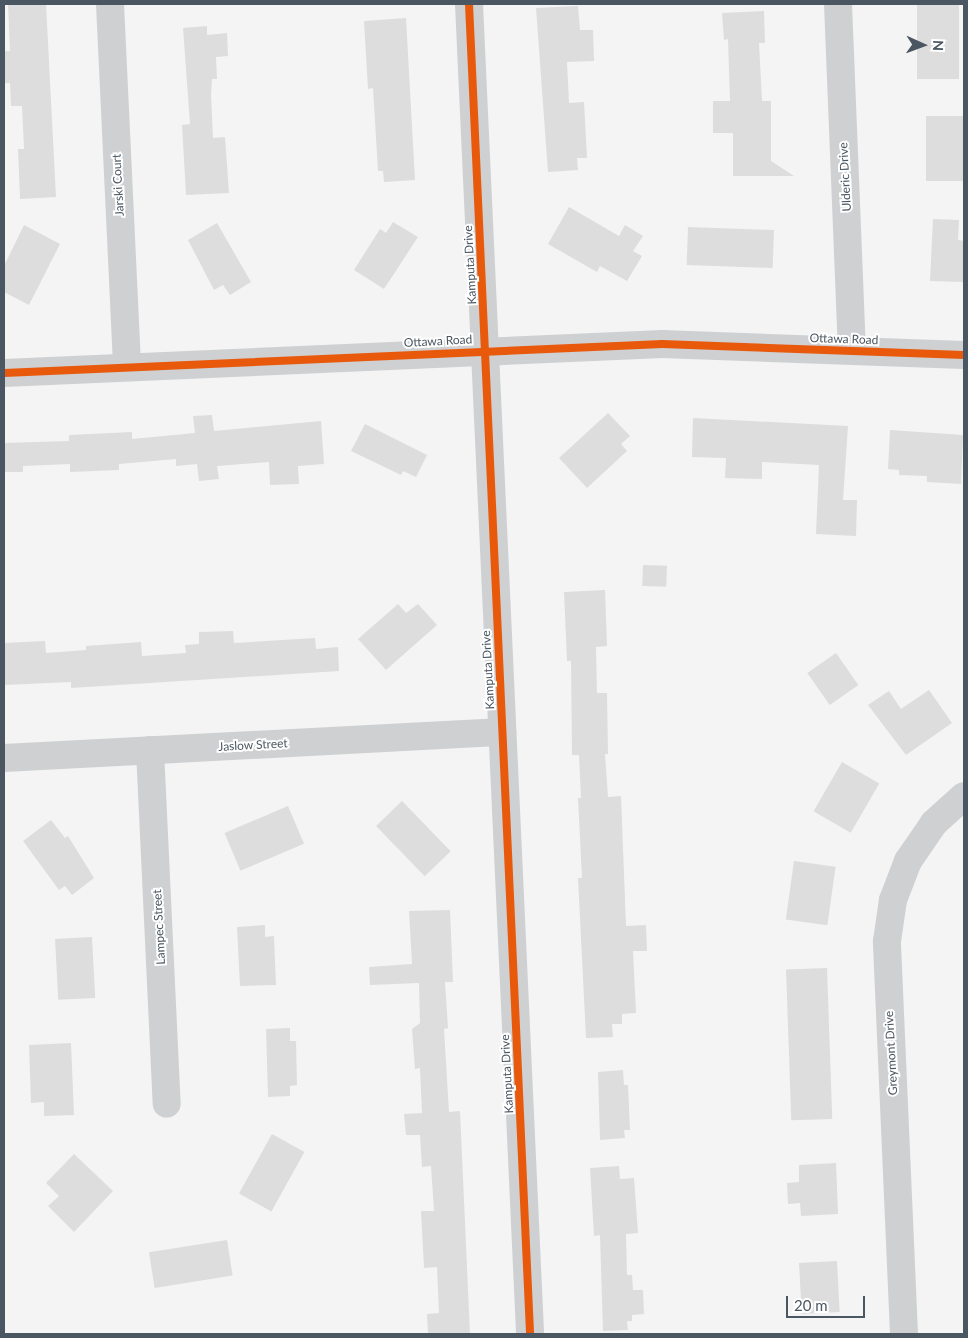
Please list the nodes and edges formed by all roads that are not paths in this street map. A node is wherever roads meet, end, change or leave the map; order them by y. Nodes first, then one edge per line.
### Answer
1 (110, 4) edge
2 (469, 4) edge
3 (838, 4) edge
4 (485, 350) junction
5 (852, 350) junction
6 (964, 356) edge
7 (127, 367) junction
8 (4, 372) edge
9 (502, 732) junction
10 (150, 750) junction
11 (4, 758) edge
12 (964, 796) edge
13 (167, 1104) dead end
14 (530, 1334) edge
15 (904, 1334) edge

1 - 7 street, Jarski Court
2 - 4 street, Kamputa Drive
3 - 5 street, Ulderic Drive
4 - 5 street, Ottawa Road
4 - 7 street, Ottawa Road
4 - 9 street, Kamputa Drive
5 - 6 street, Ottawa Road
7 - 8 street, Ottawa Road
9 - 10 street, Jaslow Street
9 - 14 street, Kamputa Drive
10 - 11 street, Jaslow Street
10 - 13 street, Lampec Street
12 - 15 street, Greymont Drive

